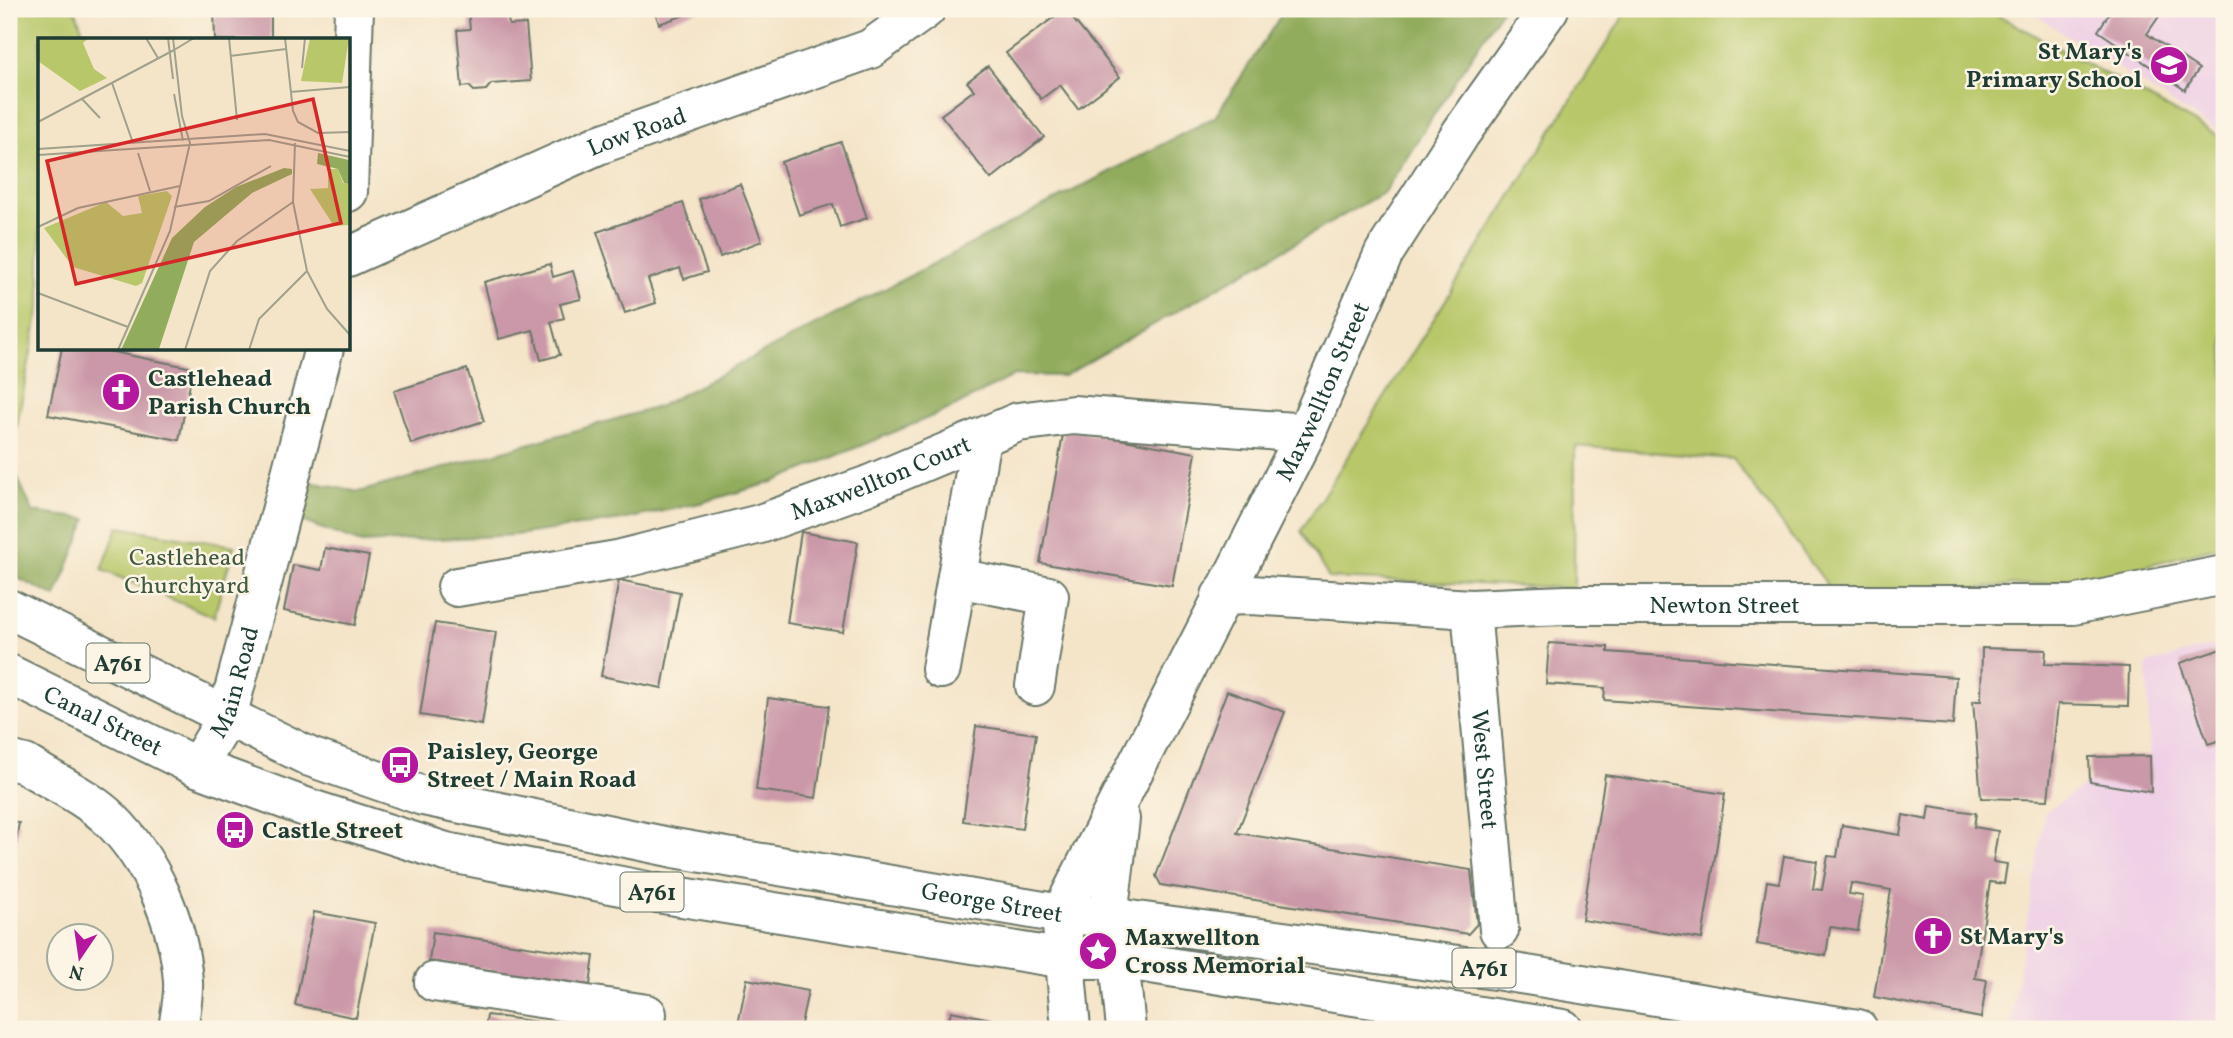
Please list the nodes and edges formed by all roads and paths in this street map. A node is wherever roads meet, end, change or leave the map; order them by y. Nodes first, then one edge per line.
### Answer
1 (354, 9) edge
2 (926, 9) edge
3 (1549, 9) edge
4 (350, 131) edge
5 (350, 256) edge
6 (323, 350) edge
7 (1306, 433) junction
8 (981, 438) junction
9 (2224, 575) edge
10 (957, 579) junction
11 (457, 587) dead end
12 (1221, 596) junction
13 (9, 609) edge
14 (1471, 609) junction
15 (942, 669) dead end
16 (9, 674) edge
17 (1035, 686) dead end
18 (227, 717) junction
19 (9, 760) edge
20 (197, 767) junction
21 (1123, 792) junction
22 (1061, 914) junction
23 (1108, 917) junction
24 (1499, 930) dead end
25 (1066, 959) junction
26 (1119, 959) junction
27 (434, 982) dead end
28 (646, 1021) edge
29 (1517, 1026) edge
30 (178, 1029) edge
31 (1071, 1029) edge
32 (1126, 1029) edge
33 (1563, 1029) edge
34 (1858, 1029) edge

1 - 4 main road
2 - 5 main road, Low Road
3 - 7 main road, Maxwellton Street
6 - 18 main road, Main Road
7 - 8 main road, Maxwellton Court
7 - 12 main road, Maxwellton Street
8 - 10 main road
8 - 11 main road, Maxwellton Court
9 - 14 main road, Newton Street
10 - 15 main road
10 - 17 main road
12 - 14 main road, Newton Street
12 - 21 main road, Maxwellton Street
13 - 18 main road, A761
14 - 24 main road, West Street
16 - 20 main road, Canal Street / A761
18 - 20 main road, Main Road
18 - 22 main road, George Street / A761
19 - 30 main road
20 - 25 main road, George Street / A761
21 - 22 main road, Maxwellton Street
21 - 23 main road, Maxwellton Street
22 - 23 main road, George Street / A761
22 - 25 main road
23 - 26 main road, Maxwellton Street
23 - 34 main road, George Street / A761
25 - 26 main road, George Street / A761
25 - 31 main road
26 - 29 main road, George Street / A761
26 - 32 main road, Maxwellton Street
27 - 28 main road
29 - 33 main road, George Street / A761

